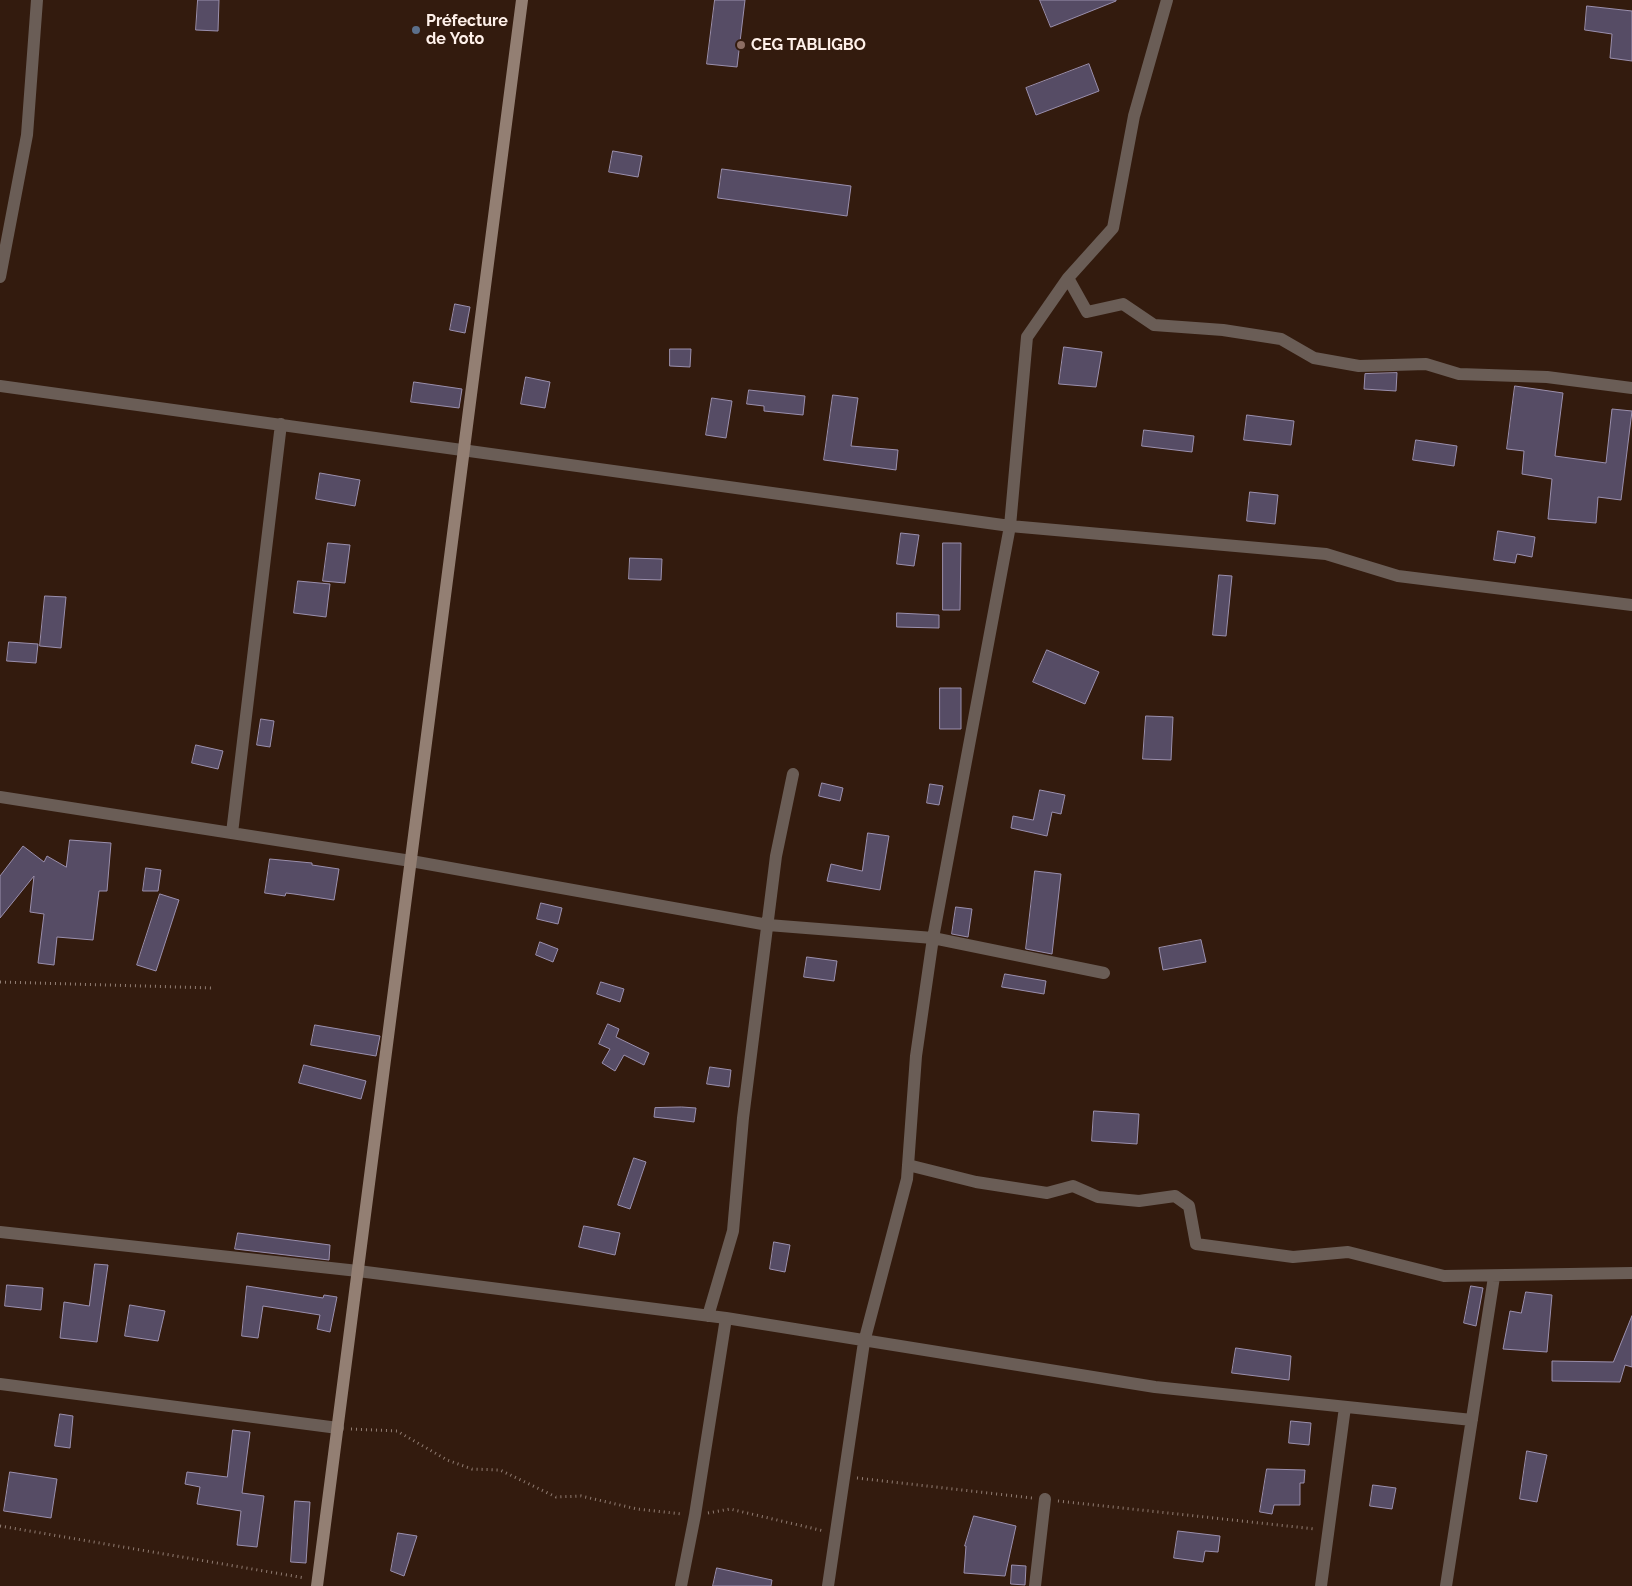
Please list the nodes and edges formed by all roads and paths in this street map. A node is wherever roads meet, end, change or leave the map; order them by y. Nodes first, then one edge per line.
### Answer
1 (37, 0) edge
2 (522, 0) edge
3 (1167, 0) edge
4 (0, 277) edge
5 (1068, 278) junction
6 (0, 386) edge
7 (1632, 388) edge
8 (281, 424) junction
9 (464, 450) junction
10 (1010, 526) junction
11 (1632, 605) edge
12 (793, 774) dead end
13 (0, 797) edge
14 (232, 834) junction
15 (411, 862) junction
16 (768, 925) junction
17 (933, 938) junction
18 (1104, 973) dead end
19 (0, 982) edge
20 (214, 988) dead end
21 (908, 1165) junction
22 (0, 1232) edge
23 (358, 1271) junction
24 (1632, 1273) edge
25 (1494, 1277) junction
26 (708, 1316) junction
27 (726, 1318) junction
28 (864, 1342) junction
29 (0, 1384) edge
30 (1345, 1407) junction
31 (1472, 1420) junction
32 (338, 1428) junction
33 (844, 1476) junction
34 (1044, 1499) junction
35 (695, 1515) junction
36 (0, 1526) edge
37 (1328, 1530) junction
38 (835, 1533) junction
39 (318, 1583) edge
40 (681, 1586) edge
41 (828, 1586) edge
42 (1035, 1586) edge
43 (1321, 1586) edge
44 (1446, 1586) edge

1 - 4 street
2 - 9 street
3 - 5 street
5 - 7 street
5 - 10 street
6 - 8 street
8 - 9 street
8 - 14 street
9 - 10 street
9 - 15 street
10 - 11 street
10 - 17 street
12 - 16 street
13 - 14 street
14 - 15 street
15 - 16 street
15 - 23 street
16 - 17 street
16 - 26 street
17 - 18 street
17 - 21 street
19 - 20 path
21 - 25 street
21 - 28 street
22 - 23 street
23 - 26 street
23 - 32 street
24 - 25 street
25 - 31 street
26 - 27 street
27 - 28 street
27 - 35 street
28 - 30 street
28 - 33 street
29 - 32 street
30 - 31 street
30 - 37 street
31 - 44 street
32 - 35 path
32 - 39 street
33 - 34 path
33 - 38 street
34 - 37 path
34 - 42 street
35 - 38 path
35 - 40 street
36 - 39 path
37 - 43 street
38 - 41 street

